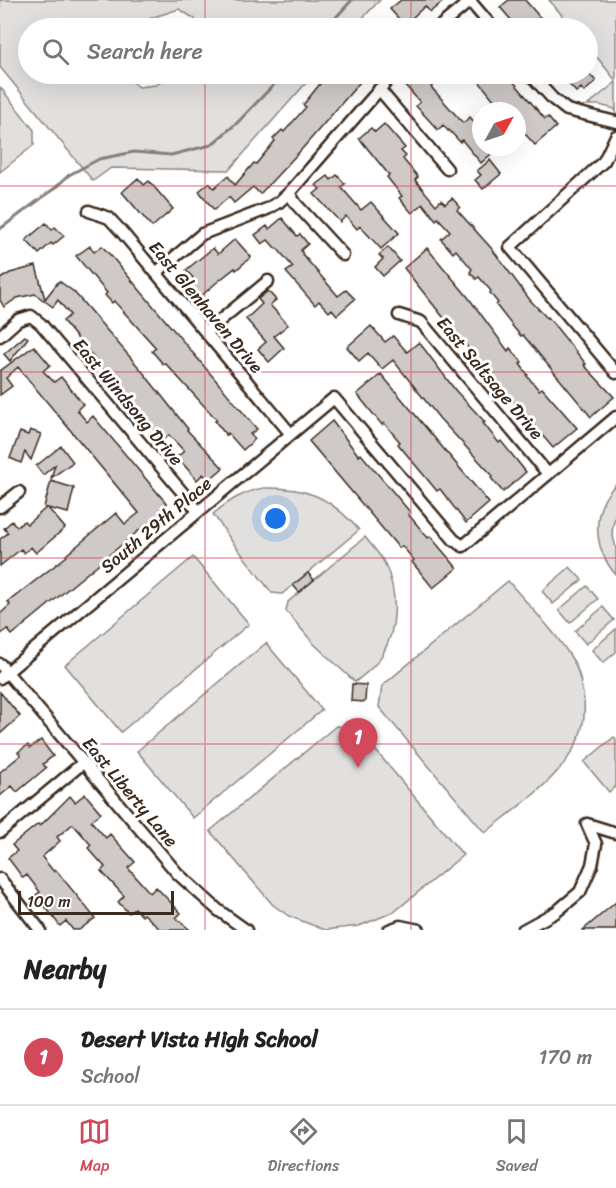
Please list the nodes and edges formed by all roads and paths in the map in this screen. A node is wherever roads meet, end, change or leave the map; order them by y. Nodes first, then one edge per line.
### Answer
1 (470, 1) edge
2 (450, 18) edge
3 (484, 18) edge
4 (384, 84) edge
5 (539, 84) edge
6 (379, 89) junction
7 (616, 122) edge
8 (616, 136) edge
9 (447, 169) dead end
10 (289, 193) junction
11 (89, 211) dead end
12 (343, 255) dead end
13 (156, 273) junction
14 (268, 281) dead end
15 (399, 315) dead end
16 (206, 332) junction
17 (0, 336) edge
18 (616, 373) edge
19 (616, 417) edge
20 (290, 433) junction
21 (549, 474) junction
22 (18, 492) dead end
23 (0, 507) edge
24 (198, 511) junction
25 (2, 671) edge
26 (84, 762) junction
27 (0, 832) edge
28 (616, 833) edge
29 (0, 879) edge
30 (40, 930) edge
31 (246, 930) edge
32 (389, 930) edge
33 (419, 930) edge
34 (523, 930) edge

1 - 2 street
1 - 3 street
4 - 6 street
5 - 7 street
6 - 9 street
6 - 10 street
8 - 18 street
10 - 12 street
10 - 13 street
11 - 13 street, East Glenhaven Drive
13 - 16 street, East Glenhaven Drive
14 - 16 street
15 - 21 street, East Saltsage Drive
16 - 20 street, East Glenhaven Drive
17 - 24 street, East Windsong Drive
19 - 21 street
20 - 21 street, South 29th Place
20 - 24 street, South 29th Place
22 - 23 street
24 - 25 street, South 29th Place
25 - 26 street, East Liberty Lane
26 - 27 street
26 - 31 street, East Liberty Lane
28 - 34 street
29 - 30 street
32 - 33 street

